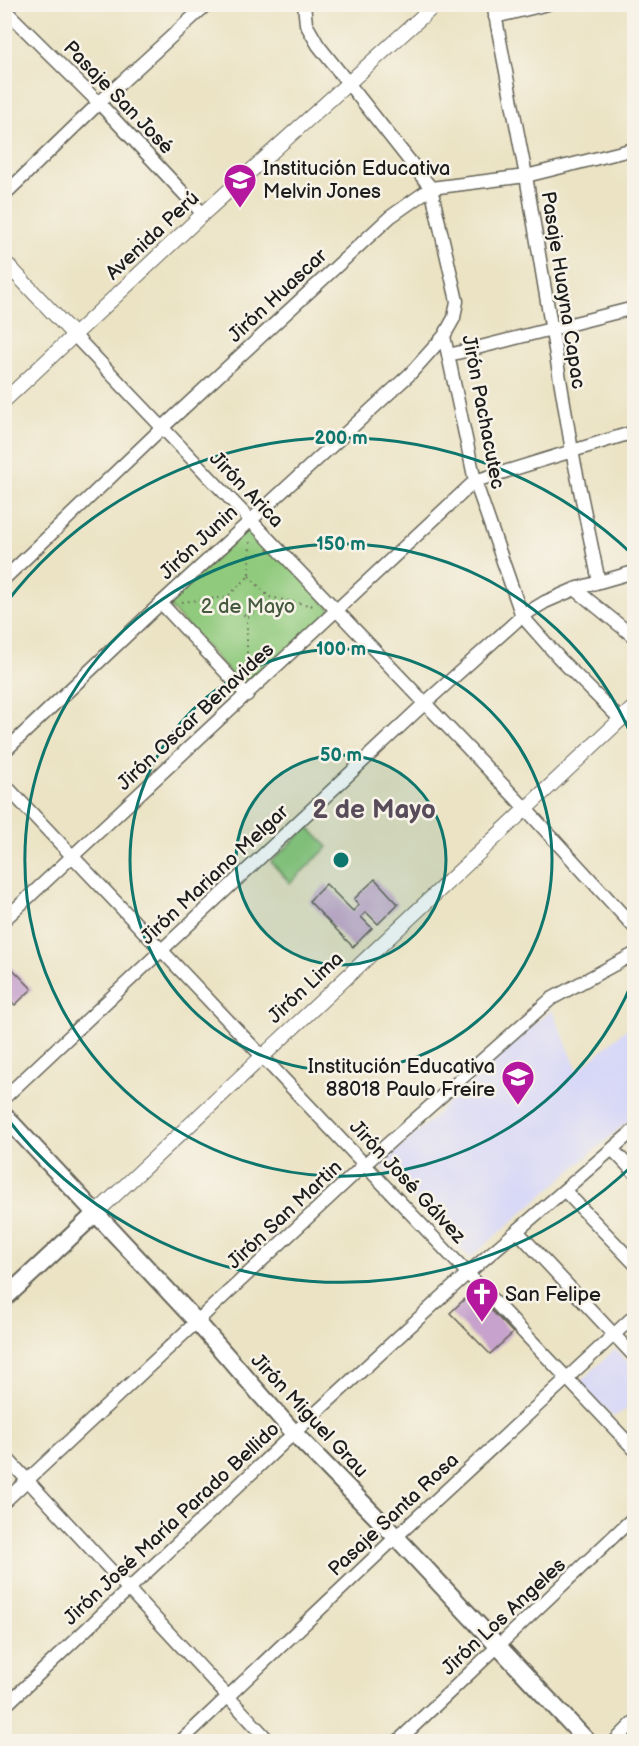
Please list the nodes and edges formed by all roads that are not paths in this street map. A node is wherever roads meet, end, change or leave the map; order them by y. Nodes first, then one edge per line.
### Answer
1 (207, 4) edge
2 (304, 4) edge
3 (436, 4) edge
4 (548, 4) edge
5 (4, 9) edge
6 (494, 11) edge
7 (349, 85) junction
8 (99, 103) junction
9 (634, 149) edge
10 (526, 176) junction
11 (431, 188) junction
12 (4, 195) edge
13 (203, 214) junction
14 (4, 261) edge
15 (634, 308) edge
16 (550, 329) junction
17 (73, 334) junction
18 (444, 336) junction
19 (449, 356) junction
20 (4, 401) edge
21 (162, 428) junction
22 (634, 432) edge
23 (572, 451) junction
24 (476, 481) junction
25 (250, 520) junction
26 (634, 572) edge
27 (4, 579) edge
28 (599, 582) junction
29 (575, 589) junction
30 (160, 603) junction
31 (337, 611) junction
32 (522, 616) junction
33 (634, 637) edge
34 (247, 695) junction
35 (424, 703) junction
36 (634, 707) edge
37 (621, 720) junction
38 (4, 752) edge
39 (4, 784) edge
40 (525, 808) junction
41 (73, 856) junction
42 (4, 920) edge
43 (634, 927) edge
44 (162, 950) junction
45 (634, 954) edge
46 (262, 1056) junction
47 (4, 1098) edge
48 (4, 1115) edge
49 (634, 1130) edge
50 (613, 1150) junction
51 (365, 1164) junction
52 (634, 1172) edge
53 (564, 1190) junction
54 (96, 1213) junction
55 (518, 1232) junction
56 (634, 1263) edge
57 (468, 1274) junction
58 (4, 1299) edge
59 (634, 1316) edge
60 (198, 1323) junction
61 (615, 1335) junction
62 (634, 1356) edge
63 (568, 1378) junction
64 (294, 1433) junction
65 (634, 1449) edge
66 (4, 1455) edge
67 (28, 1480) junction
68 (4, 1502) edge
69 (634, 1517) edge
70 (396, 1536) junction
71 (128, 1590) junction
72 (500, 1646) junction
73 (229, 1696) junction
74 (4, 1707) edge
75 (634, 1722) edge
76 (180, 1742) edge
77 (270, 1742) edge
78 (397, 1742) edge
79 (588, 1742) edge
80 (614, 1742) edge

1 - 8 street
2 - 7 street, Jirón Pachacutec
3 - 7 street, Avenida Perú
4 - 6 street
5 - 8 street, Pasaje San José
6 - 10 street, Pasaje Huayna Capac
7 - 11 street, Jirón Pachacutec
7 - 13 street, Avenida Perú
8 - 12 street
8 - 13 street, Pasaje San José
9 - 10 street, Jirón Huascar
10 - 11 street, Jirón Huascar
10 - 16 street, Pasaje Huayna Capac
11 - 18 street, Jirón Pachacutec
11 - 21 street, Jirón Huascar
13 - 17 street, Avenida Perú
14 - 17 street, Jirón Arica
15 - 16 street
16 - 19 street
16 - 23 street, Pasaje Huayna Capac
17 - 20 street, Avenida Perú
17 - 21 street, Jirón Arica
18 - 19 street, Jirón Pachacutec
18 - 25 street, Jirón Junin
19 - 24 street, Jirón Pachacutec
21 - 25 street, Jirón Arica
21 - 27 street, Jirón Huascar
22 - 23 street, Jirón Oscar Benavides
23 - 24 street, Jirón Oscar Benavides
23 - 28 street, Pasaje Huayna Capac
24 - 31 street, Jirón Oscar Benavides
24 - 32 street, Jirón Pachacutec
25 - 30 street, Jirón Junin
25 - 31 street, Jirón Arica
26 - 28 street, Jirón Mariano Melgar
28 - 29 street, Jirón Mariano Melgar
29 - 32 street, Jirón Mariano Melgar
29 - 33 street
30 - 34 street
30 - 38 street, Jirón Junin
31 - 34 street, Jirón Oscar Benavides
31 - 35 street, Jirón Arica
32 - 35 street, Jirón Mariano Melgar
32 - 37 street, Jirón Pachacutec
34 - 41 street, Jirón Oscar Benavides
35 - 40 street, Jirón Arica
35 - 44 street, Jirón Mariano Melgar
36 - 37 street, Jirón Lima
37 - 40 street, Jirón Lima
39 - 41 street, Jirón José Gálvez
40 - 43 street, Jirón Arica
40 - 46 street, Jirón Lima
41 - 42 street, Jirón Oscar Benavides
41 - 44 street, Jirón José Gálvez
44 - 46 street, Jirón José Gálvez
44 - 47 street, Jirón Mariano Melgar
45 - 51 street, Jirón San Martin
46 - 51 street, Jirón José Gálvez
46 - 54 street, Jirón Lima
48 - 54 main road, Jirón Miguel Grau
49 - 50 street, Jirón José María Parado Bellido
50 - 52 street
50 - 53 street, Jirón José María Parado Bellido
51 - 57 street, Jirón José Gálvez
51 - 60 street, Jirón San Martin
53 - 55 street, Jirón José María Parado Bellido
53 - 56 street
54 - 58 main road, Jirón Lima
54 - 60 main road, Jirón Miguel Grau
55 - 57 street, Jirón José María Parado Bellido
55 - 61 street
57 - 63 street, Jirón José Gálvez
57 - 64 street, Jirón José María Parado Bellido
59 - 61 street, Pasaje Santa Rosa
60 - 64 main road, Jirón Miguel Grau
60 - 67 street, Jirón San Martin
61 - 62 street
61 - 63 street, Pasaje Santa Rosa
63 - 65 street, Jirón José Gálvez
63 - 70 street, Pasaje Santa Rosa
64 - 70 main road, Jirón Miguel Grau
64 - 71 street, Jirón José María Parado Bellido
66 - 67 street
67 - 68 street, Jirón San Martin
67 - 71 street
69 - 72 street, Jirón Los Angeles
70 - 72 main road, Jirón Miguel Grau
70 - 73 street, Pasaje Santa Rosa
71 - 73 street
71 - 74 street, Jirón José María Parado Bellido
72 - 78 street, Jirón Los Angeles
72 - 79 main road, Jirón Miguel Grau
73 - 76 street, Pasaje Santa Rosa
73 - 77 street
75 - 80 street

